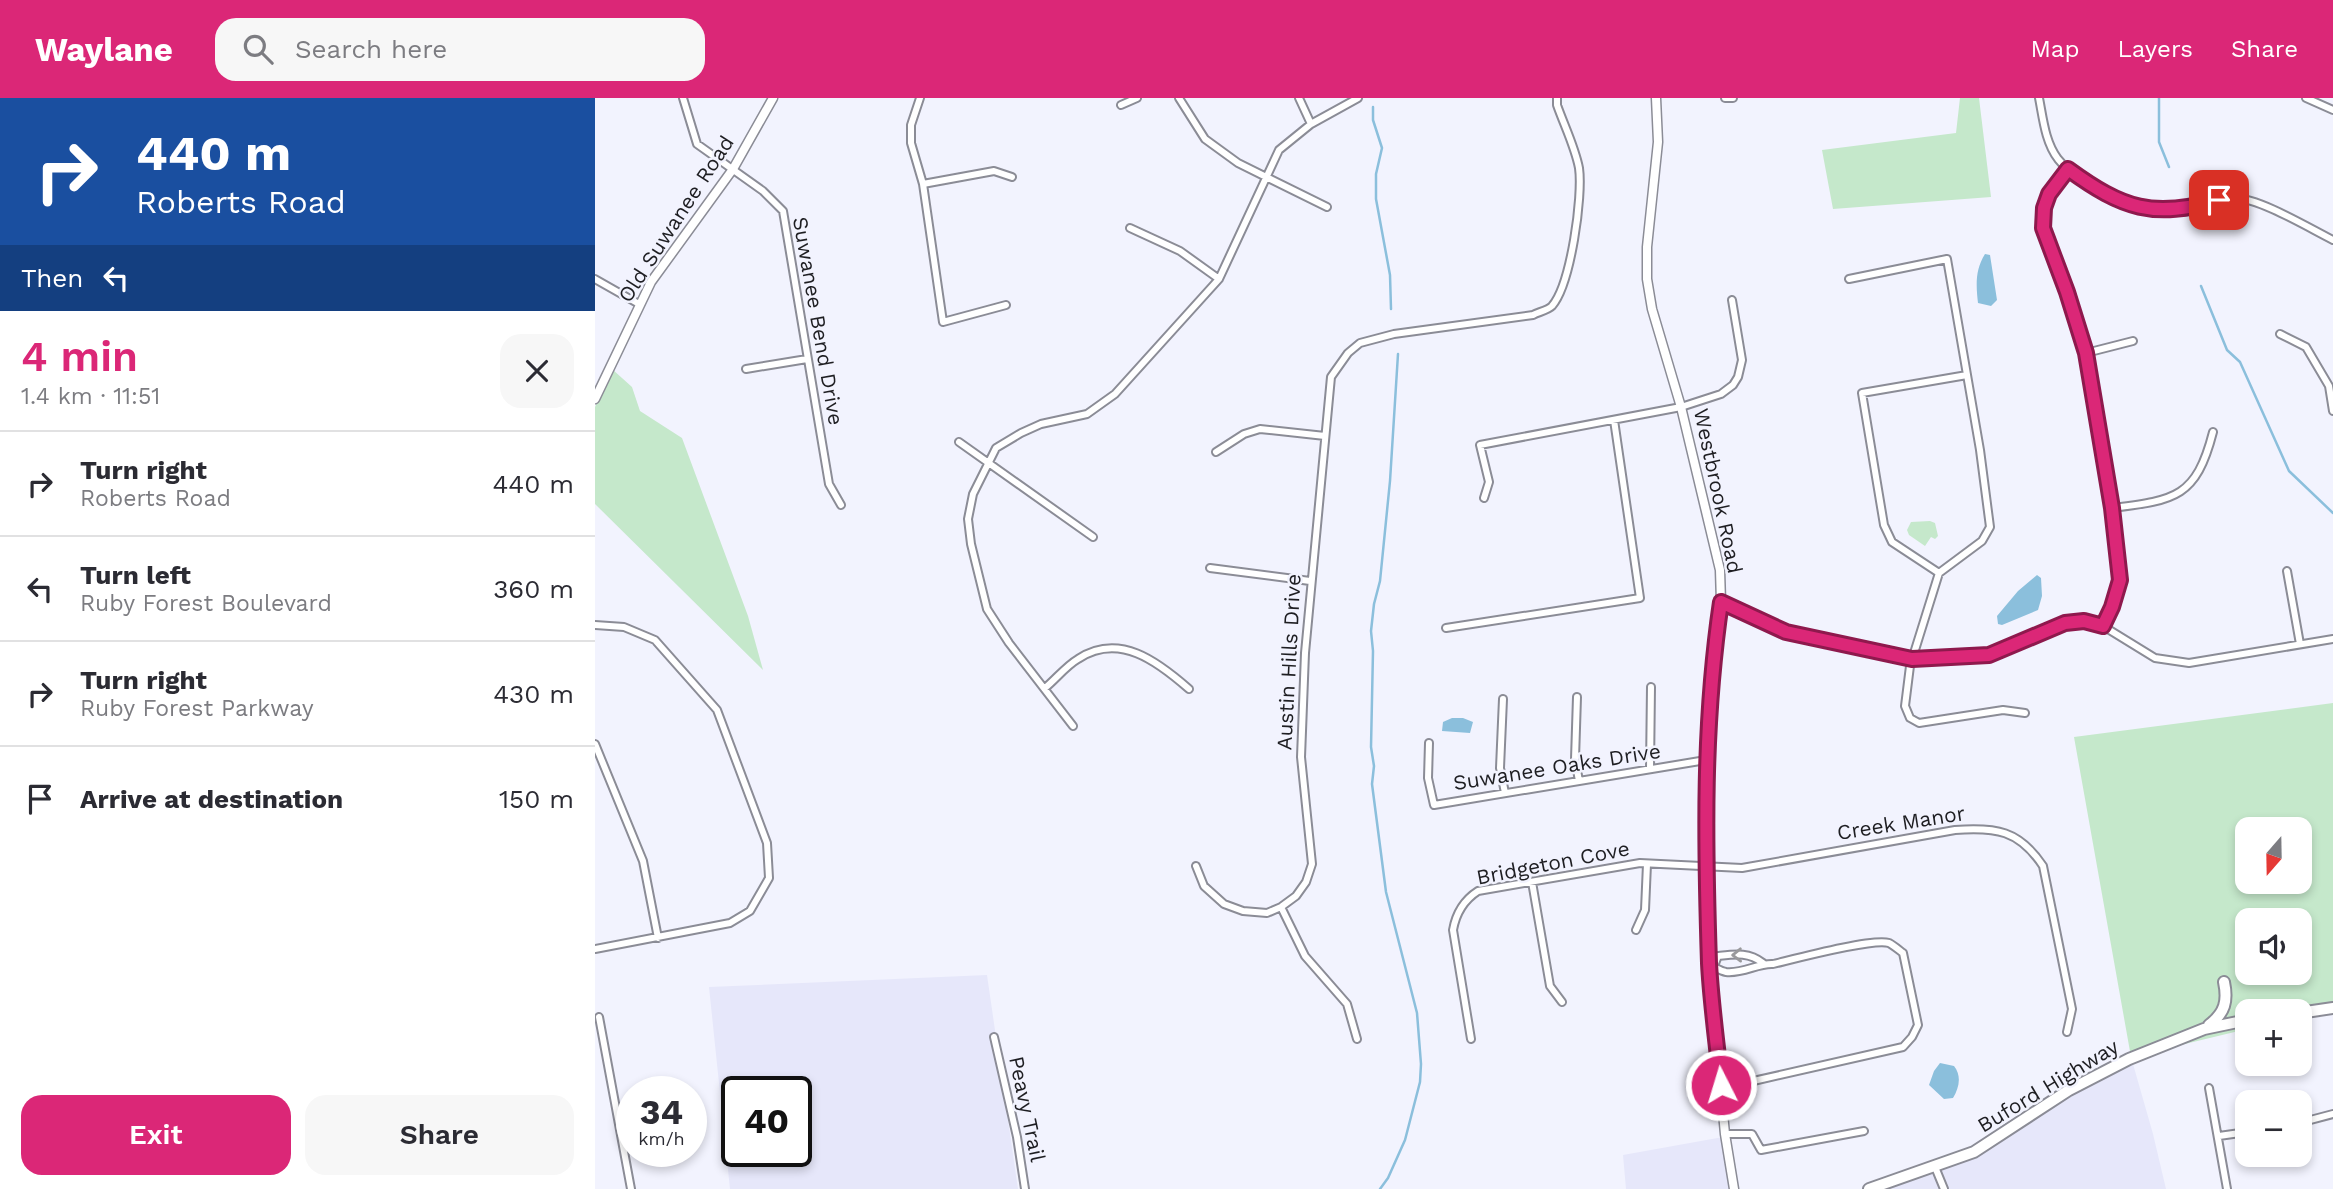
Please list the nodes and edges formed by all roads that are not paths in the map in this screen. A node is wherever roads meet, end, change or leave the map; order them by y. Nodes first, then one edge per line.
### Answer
1 (683, 98) edge
2 (773, 98) edge
3 (920, 98) edge
4 (1137, 98) edge
5 (1179, 98) edge
6 (1300, 98) edge
7 (1358, 98) edge
8 (1557, 98) edge
9 (1656, 98) edge
10 (1725, 98) edge
11 (1733, 98) edge
12 (2039, 98) edge
13 (2306, 98) edge
14 (1121, 105) dead end
15 (2333, 110) edge
16 (1311, 124) junction
17 (733, 169) junction
18 (2068, 169) junction
19 (1012, 177) dead end
20 (1267, 177) junction
21 (923, 184) junction
22 (1327, 208) dead end
23 (1130, 228) dead end
24 (2333, 240) edge
25 (595, 279) edge
26 (1219, 279) junction
27 (1849, 279) dead end
28 (1732, 300) dead end
29 (639, 304) junction
30 (1006, 305) dead end
31 (2280, 334) dead end
32 (2133, 341) dead end
33 (2086, 353) junction
34 (807, 359) junction
35 (746, 369) dead end
36 (1967, 375) junction
37 (2331, 386) edge
38 (595, 399) edge
39 (1681, 407) junction
40 (2333, 411) edge
41 (1614, 420) junction
42 (2213, 432) dead end
43 (1325, 436) junction
44 (959, 442) dead end
45 (1216, 453) dead end
46 (988, 463) junction
47 (1484, 498) dead end
48 (841, 505) dead end
49 (2112, 508) junction
50 (1093, 537) dead end
51 (1210, 568) dead end
52 (2287, 570) dead end
53 (1939, 573) junction
54 (1310, 581) junction
55 (1721, 602) junction
56 (595, 625) edge
57 (2103, 626) junction
58 (1446, 628) dead end
59 (2333, 639) edge
60 (2300, 644) junction
61 (1912, 659) junction
62 (1651, 687) dead end
63 (1045, 688) junction
64 (1189, 689) dead end
65 (1577, 697) dead end
66 (1503, 699) dead end
67 (2025, 713) dead end
68 (1073, 726) dead end
69 (1429, 743) dead end
70 (595, 744) edge
71 (1706, 760) junction
72 (1650, 769) junction
73 (1579, 781) junction
74 (1505, 793) junction
75 (1647, 864) junction
76 (1707, 865) junction
77 (1196, 866) dead end
78 (1532, 882) junction
79 (1281, 907) junction
80 (1636, 930) dead end
81 (658, 937) junction
82 (595, 949) edge
83 (1763, 963) junction
84 (1712, 966) junction
85 (2224, 982) dead end
86 (1562, 1002) dead end
87 (2333, 1009) edge
88 (2312, 1011) edge
89 (599, 1017) dead end
90 (2235, 1023) edge
91 (2204, 1029) junction
92 (2067, 1032) dead end
93 (994, 1037) dead end
94 (1357, 1039) dead end
95 (1471, 1039) dead end
96 (1749, 1082) dead end
97 (2209, 1088) dead end
98 (2333, 1114) edge
99 (2312, 1120) edge
100 (1864, 1131) dead end
101 (2235, 1134) edge
102 (1725, 1135) junction
103 (2218, 1136) junction
104 (1935, 1167) junction
105 (631, 1189) edge
106 (1025, 1189) edge
107 (1734, 1189) edge
108 (1869, 1189) edge
109 (1944, 1189) edge
110 (2228, 1189) edge

1 - 17 street, Suwanee Bend Drive
2 - 17 street, Old Suwanee Road
3 - 21 street
4 - 14 street
5 - 20 street
6 - 16 street
7 - 16 street
8 - 43 street, Austin Hills Drive
9 - 39 street, Westbrook Road
10 - 11 street
12 - 18 street
13 - 15 street
16 - 20 street
17 - 29 street, Old Suwanee Road
17 - 34 street, Suwanee Bend Drive
18 - 24 street
18 - 33 street
19 - 21 street
20 - 22 street
20 - 26 street
21 - 30 street
23 - 26 street
25 - 29 street
26 - 46 street
27 - 36 street
28 - 39 street
29 - 38 street, Old Suwanee Road
31 - 37 street
32 - 33 street
33 - 49 street
34 - 35 street
34 - 48 street, Suwanee Bend Drive
36 - 53 street
36 - 53 street
37 - 40 street
39 - 41 street
39 - 55 street, Westbrook Road
41 - 47 street
41 - 58 street
42 - 49 street
43 - 45 street
43 - 54 street, Austin Hills Drive
44 - 46 street
46 - 50 street
46 - 63 street
49 - 57 street
51 - 54 street
52 - 60 street
53 - 61 street
54 - 79 street, Austin Hills Drive
55 - 61 street
55 - 71 street, Westbrook Road
56 - 81 street
57 - 60 street
57 - 61 street
59 - 60 street
61 - 67 street
62 - 72 street
63 - 64 street
63 - 68 street
65 - 73 street
66 - 74 street
69 - 74 street, Suwanee Oaks Drive
70 - 81 street
71 - 72 street, Suwanee Oaks Drive
71 - 76 street, Westbrook Road
72 - 73 street, Suwanee Oaks Drive
73 - 74 street, Suwanee Oaks Drive
75 - 76 street, Bridgeton Cove
75 - 78 street, Bridgeton Cove
75 - 80 street
76 - 84 street, Westbrook Road
76 - 92 street, Creek Manor
77 - 79 street
78 - 86 street
78 - 95 street, Bridgeton Cove
79 - 94 street
81 - 82 street
83 - 84 street
83 -> 84 street
83 - 96 street
84 - 102 street, Westbrook Road
85 - 91 main road
87 - 88 main road
89 - 105 street
90 - 91 main road, Buford Highway
91 - 104 main road, Buford Highway
93 - 106 street, Peavy Trail
97 - 103 street
98 - 99 street
100 - 102 street
101 - 103 street
102 - 107 street, Westbrook Road
103 - 110 street
104 - 108 main road, Buford Highway
104 - 109 street

